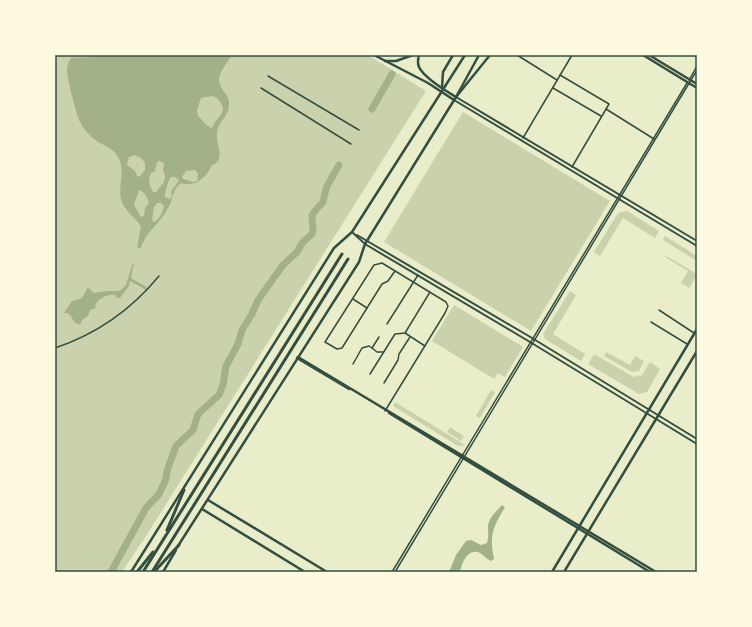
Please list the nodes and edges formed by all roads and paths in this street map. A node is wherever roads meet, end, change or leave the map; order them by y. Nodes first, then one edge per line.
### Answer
1 (374, 55) edge
2 (413, 55) edge
3 (419, 55) edge
4 (453, 55) edge
5 (465, 55) edge
6 (479, 55) edge
7 (490, 55) edge
8 (517, 55) edge
9 (572, 55) edge
10 (643, 55) edge
11 (649, 55) edge
12 (385, 61) junction
13 (697, 66) edge
14 (697, 70) edge
15 (560, 75) junction
16 (268, 76) dead end
17 (558, 80) junction
18 (689, 81) junction
19 (697, 84) edge
20 (261, 88) dead end
21 (553, 88) junction
22 (697, 88) edge
23 (441, 90) junction
24 (455, 99) junction
25 (606, 109) junction
26 (602, 116) junction
27 (359, 130) dead end
28 (523, 138) junction
29 (654, 139) junction
30 (351, 144) dead end
31 (572, 167) junction
32 (621, 195) junction
33 (619, 198) junction
34 (352, 232) junction
35 (697, 241) edge
36 (366, 242) junction
37 (697, 246) edge
38 (342, 254) dead end
39 (348, 259) dead end
40 (395, 271) junction
41 (418, 275) junction
42 (159, 276) dead end
43 (413, 283) junction
44 (430, 292) junction
45 (353, 299) junction
46 (367, 308) junction
47 (659, 310) dead end
48 (651, 322) dead end
49 (387, 324) dead end
50 (697, 329) edge
51 (405, 333) junction
52 (695, 333) junction
53 (379, 337) dead end
54 (410, 337) junction
55 (533, 339) junction
56 (531, 342) junction
57 (688, 345) junction
58 (425, 346) junction
59 (55, 348) edge
60 (372, 348) junction
61 (697, 351) edge
62 (383, 352) junction
63 (298, 358) junction
64 (353, 364) dead end
65 (370, 374) dead end
66 (384, 383) dead end
67 (386, 410) junction
68 (649, 410) junction
69 (647, 414) junction
70 (659, 415) junction
71 (656, 420) junction
72 (697, 439) edge
73 (697, 444) edge
74 (462, 457) junction
75 (184, 490) junction
76 (208, 500) junction
77 (202, 509) junction
78 (579, 527) junction
79 (588, 532) junction
80 (164, 538) junction
81 (179, 545) junction
82 (131, 572) edge
83 (137, 572) edge
84 (143, 572) edge
85 (153, 572) edge
86 (163, 572) edge
87 (304, 572) edge
88 (327, 572) edge
89 (394, 572) edge
90 (552, 572) edge
91 (564, 572) edge
92 (650, 572) edge
93 (656, 572) edge

1 - 12 main road
2 - 12 main road
3 - 23 main road
4 - 23 main road
5 - 23 main road
6 - 24 main road
7 - 24 main road
8 - 17 street
9 - 15 street
10 - 18 main road
11 - 18 main road
12 - 23 main road
13 - 18 street
14 - 18 street
15 - 17 street
15 - 25 street
16 - 27 street
17 - 21 street
18 - 19 main road
18 - 22 main road
18 - 29 street
20 - 30 street
21 - 26 street
21 - 28 street
23 - 24 main road
23 - 34 main road
24 - 28 street
24 - 33 street
24 - 36 main road
25 - 26 street
25 - 29 street
26 - 31 street
28 - 31 street
29 - 32 street
31 - 32 street
32 - 33 street
32 - 35 street
33 - 37 street
33 - 55 street
34 - 36 street
34 - 75 main road
36 - 41 street
36 - 55 street
36 - 63 main road
38 - 80 highway
39 - 85 highway
40 - 43 street
40 - 45 street
40 - 46 street
41 - 43 street
41 - 56 street
42 - 59 street
43 - 44 street
43 - 49 street
44 - 51 street
44 - 58 street
45 - 46 street
45 - 46 street
47 - 52 street
48 - 57 street
50 - 52 main road
51 - 54 street
51 - 62 street
52 - 57 main road
53 - 60 street
54 - 58 street
54 - 66 street
55 - 56 street
55 - 68 street
56 - 69 street
56 - 74 street
57 - 68 main road
58 - 67 street
60 - 62 street
60 - 64 street
61 - 70 main road
62 - 65 street
63 - 67 main road
63 - 76 main road
67 - 74 main road
68 - 69 main road
68 - 70 street
69 - 71 street
69 - 78 main road
70 - 71 main road
70 - 72 street
71 - 73 street
71 - 79 main road
74 - 78 main road
74 - 89 street
75 - 80 highway
75 - 82 main road
76 - 77 main road
76 - 88 main road
77 - 81 main road
77 - 87 main road
78 - 79 main road
78 - 90 main road
79 - 91 main road
79 - 92 main road
79 - 93 main road
80 - 83 highway
80 - 84 highway
81 - 85 highway
81 - 86 main road

